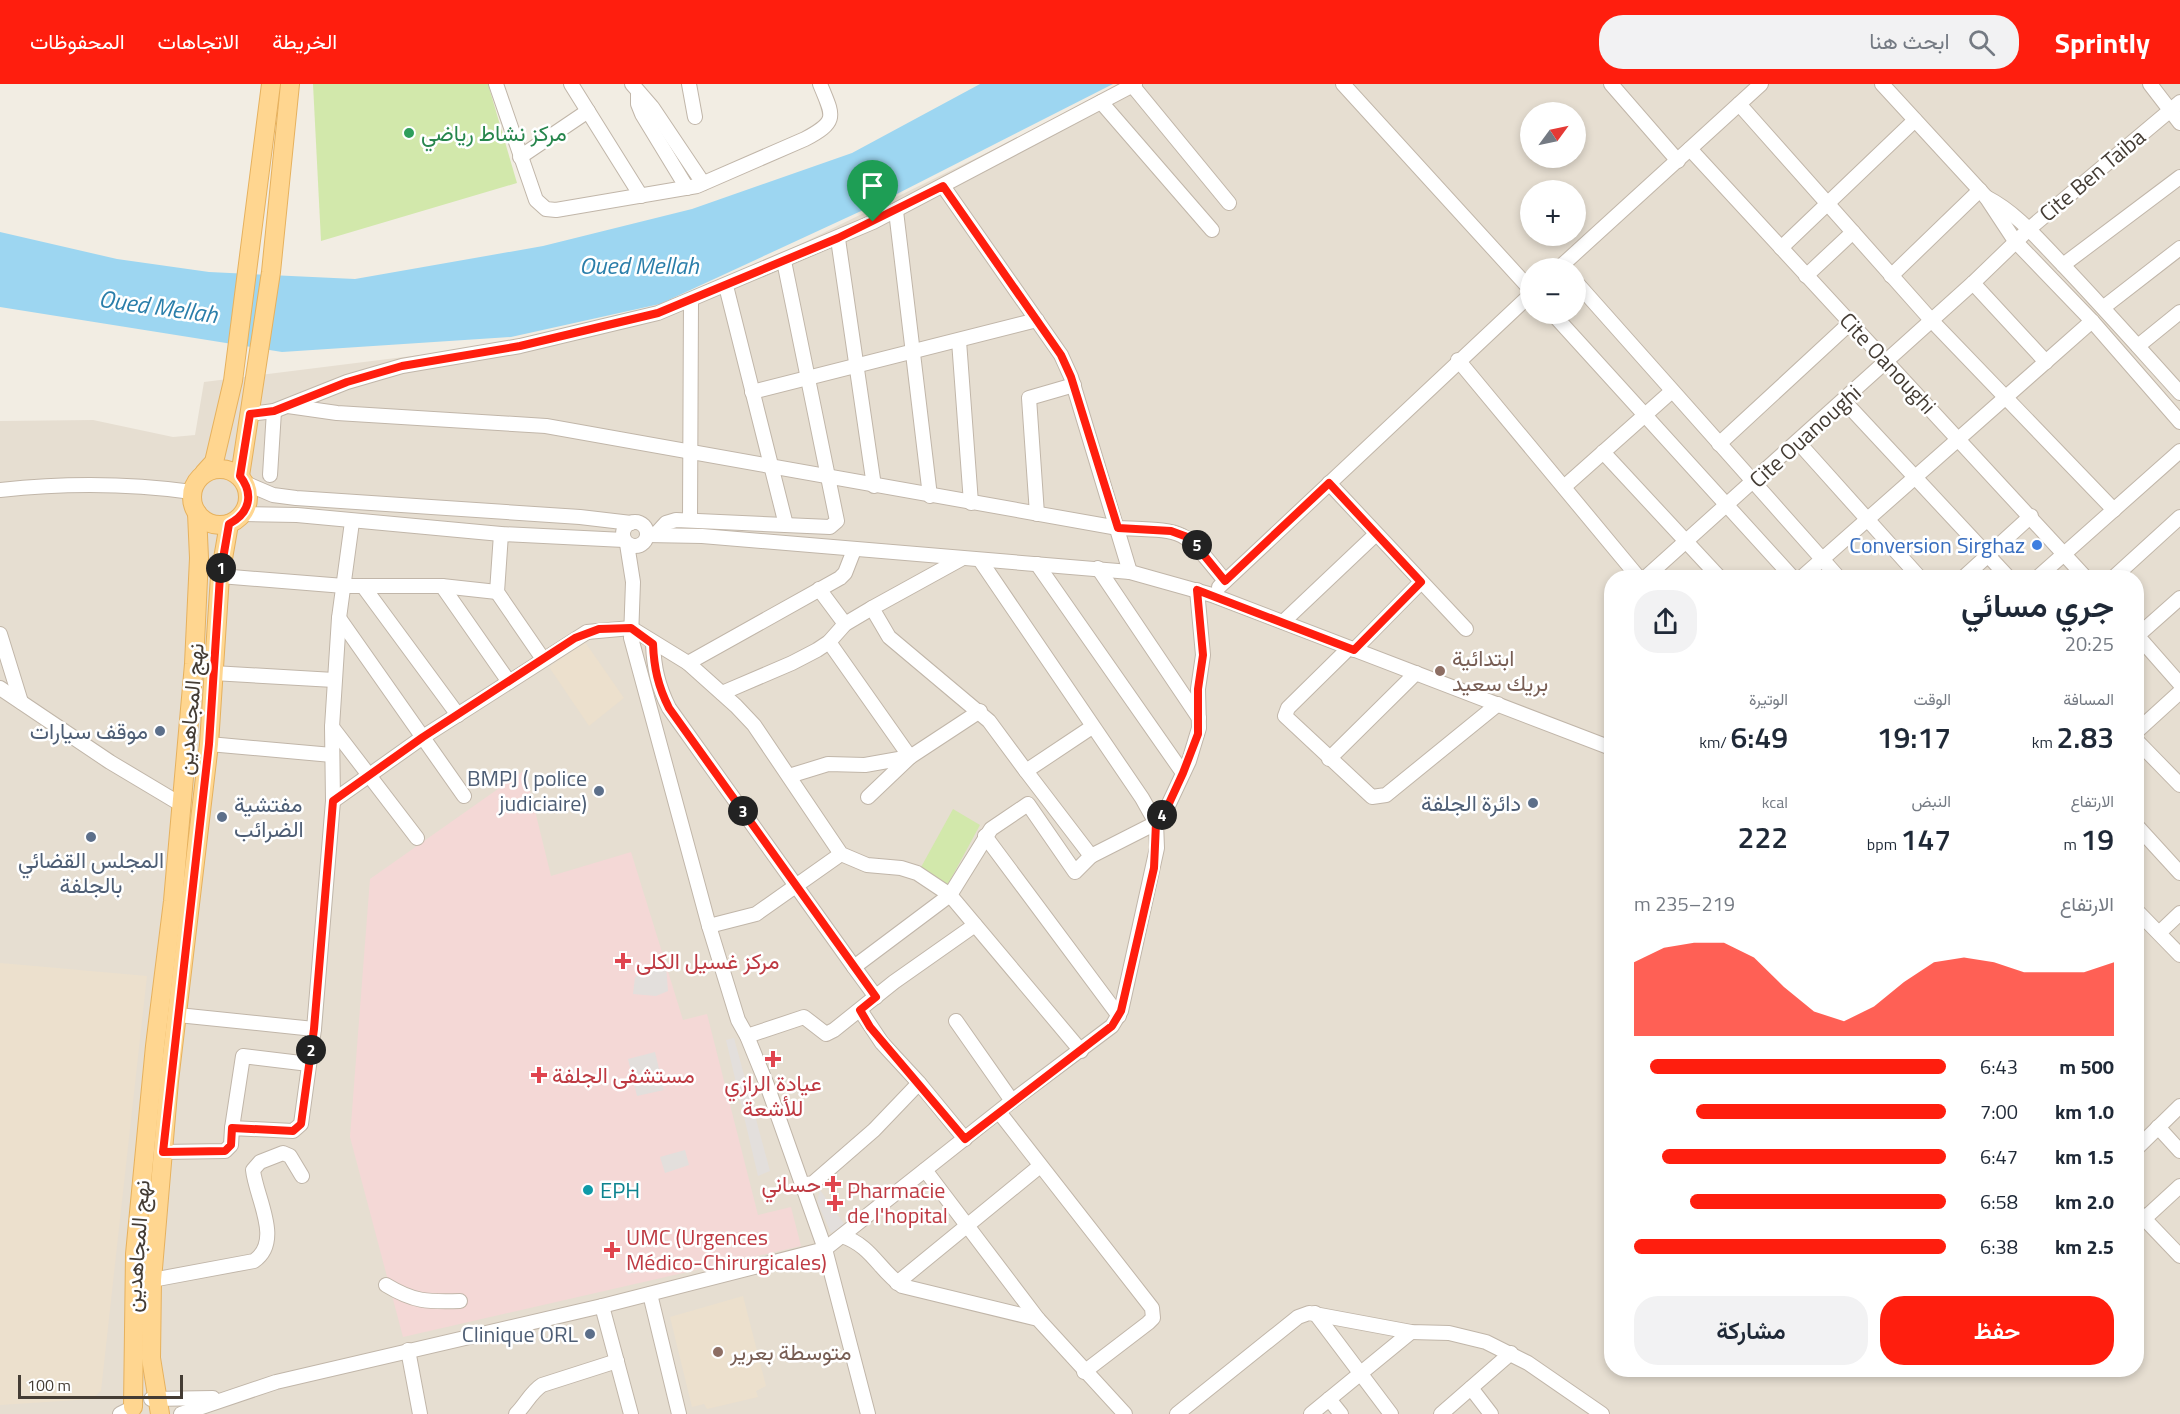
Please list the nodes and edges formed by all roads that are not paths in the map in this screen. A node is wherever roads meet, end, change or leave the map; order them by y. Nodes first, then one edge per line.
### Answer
1 (271, 84) edge
2 (290, 84) edge
3 (496, 84) edge
4 (571, 84) edge
5 (689, 84) edge
6 (819, 84) edge
7 (1343, 84) edge
8 (1611, 84) edge
9 (1761, 84) edge
10 (1882, 84) edge
11 (2150, 84) edge
12 (1133, 85) edge
13 (635, 89) edge
14 (1101, 102) junction
15 (1739, 104) junction
16 (2175, 106) edge
17 (588, 111) junction
18 (695, 117) dead end
19 (1915, 120) junction
20 (2180, 123) edge
21 (1690, 149) junction
22 (520, 157) junction
23 (1678, 161) junction
24 (2180, 177) edge
25 (703, 183) junction
26 (943, 186) junction
27 (687, 188) junction
28 (1983, 193) junction
29 (641, 196) junction
30 (1229, 202) dead end
31 (1827, 203) junction
32 (896, 211) junction
33 (2029, 228) junction
34 (1212, 230) dead end
35 (1853, 232) junction
36 (838, 238) junction
37 (2015, 241) junction
38 (1781, 248) junction
39 (2180, 248) edge
40 (1573, 258) edge
41 (784, 261) junction
42 (2063, 265) junction
43 (1806, 276) junction
44 (1891, 276) junction
45 (1520, 278) edge
46 (1973, 284) junction
47 (726, 286) junction
48 (1586, 293) edge
49 (691, 300) junction
50 (1520, 304) edge
51 (2104, 307) junction
52 (2180, 312) edge
53 (1037, 320) junction
54 (1932, 321) junction
55 (2092, 321) junction
56 (1850, 323) junction
57 (1561, 324) edge
58 (959, 341) junction
59 (2138, 346) junction
60 (915, 352) junction
61 (1458, 360) junction
62 (2046, 362) junction
63 (1886, 363) junction
64 (858, 367) junction
65 (808, 379) junction
66 (1074, 385) junction
67 (1672, 391) junction
68 (752, 392) junction
69 (2180, 393) edge
70 (2006, 397) junction
71 (1844, 401) junction
72 (288, 406) junction
73 (274, 411) junction
74 (250, 414) junction
75 (1646, 414) junction
76 (2180, 422) edge
77 (1959, 438) junction
78 (1798, 442) junction
79 (1719, 444) junction
80 (2180, 450) edge
81 (1603, 452) junction
82 (691, 453) junction
83 (771, 467) junction
84 (204, 473) junction
85 (270, 475) dead end
86 (827, 477) junction
87 (1916, 477) junction
88 (242, 479) junction
89 (1753, 482) junction
90 (1329, 483) junction
91 (874, 486) junction
92 (1564, 487) junction
93 (0, 490) edge
94 (192, 492) junction
95 (930, 496) junction
96 (971, 503) junction
97 (1727, 505) junction
98 (2114, 510) junction
99 (197, 513) junction
100 (1037, 514) junction
101 (2031, 516) junction
102 (2180, 517) edge
103 (236, 519) junction
104 (690, 520) junction
105 (1867, 520) junction
106 (352, 522) junction
107 (631, 523) junction
108 (786, 525) junction
109 (1118, 528) junction
110 (501, 534) junction
111 (1376, 534) junction
112 (649, 538) junction
113 (1686, 541) junction
114 (626, 542) junction
115 (854, 549) junction
116 (1988, 554) junction
117 (2065, 554) junction
118 (961, 559) junction
119 (1822, 559) junction
120 (980, 560) junction
121 (1037, 564) junction
122 (1098, 568) junction
123 (1632, 570) edge
124 (1654, 570) edge
125 (1713, 570) edge
126 (1786, 570) edge
127 (1810, 570) edge
128 (1832, 570) edge
129 (1913, 570) edge
130 (1971, 570) edge
131 (2001, 570) edge
132 (2046, 570) edge
133 (2079, 570) edge
134 (2122, 570) edge
135 (1130, 572) junction
136 (220, 576) junction
137 (1225, 581) junction
138 (633, 582) junction
139 (1421, 582) junction
140 (344, 586) junction
141 (363, 586) junction
142 (442, 586) junction
143 (819, 589) junction
144 (1197, 590) junction
145 (497, 592) junction
146 (1212, 595) junction
147 (2180, 598) edge
148 (872, 608) junction
149 (339, 618) junction
150 (1283, 622) junction
151 (845, 624) junction
152 (1466, 629) dead end
153 (2144, 629) edge
154 (631, 633) junction
155 (0, 634) edge
156 (829, 642) junction
157 (653, 644) junction
158 (2144, 645) edge
159 (1351, 649) junction
160 (543, 659) junction
161 (687, 663) junction
162 (213, 673) junction
163 (1416, 673) junction
164 (334, 680) junction
165 (509, 682) junction
166 (2180, 684) edge
167 (0, 688) edge
168 (2180, 692) edge
169 (722, 693) junction
170 (21, 702) junction
171 (1498, 704) junction
172 (980, 711) junction
173 (458, 716) junction
174 (1199, 718) junction
175 (2144, 725) edge
176 (332, 727) junction
177 (1092, 727) junction
178 (423, 737) junction
179 (209, 744) junction
180 (1604, 745) edge
181 (2144, 748) edge
182 (332, 755) junction
183 (910, 757) junction
184 (1329, 759) junction
185 (1026, 771) junction
186 (1183, 773) junction
187 (370, 775) junction
188 (789, 776) junction
189 (2180, 786) edge
190 (1043, 795) junction
191 (464, 796) dead end
192 (868, 797) dead end
193 (333, 801) junction
194 (1028, 804) junction
195 (182, 805) junction
196 (1156, 823) junction
197 (2144, 834) edge
198 (985, 836) junction
199 (417, 838) dead end
200 (841, 854) junction
201 (1091, 856) junction
202 (2180, 873) edge
203 (795, 884) junction
204 (950, 895) junction
205 (2180, 913) edge
206 (2144, 918) edge
207 (975, 925) junction
208 (709, 926) junction
209 (2158, 933) junction
210 (2180, 955) edge
211 (854, 966) junction
212 (876, 997) junction
213 (860, 1010) junction
214 (178, 1015) junction
215 (1119, 1016) junction
216 (956, 1021) dead end
217 (314, 1029) junction
218 (747, 1036) junction
219 (1081, 1051) junction
220 (309, 1064) junction
221 (919, 1083) junction
222 (1012, 1101) junction
223 (2180, 1106) edge
224 (999, 1112) junction
225 (2158, 1127) junction
226 (232, 1128) junction
227 (965, 1139) junction
228 (2144, 1141) edge
229 (2180, 1151) edge
230 (163, 1152) junction
231 (1040, 1166) junction
232 (925, 1170) junction
233 (302, 1176) dead end
234 (802, 1185) junction
235 (2180, 1186) edge
236 (2144, 1211) edge
237 (2144, 1218) edge
238 (967, 1224) junction
239 (842, 1236) junction
240 (825, 1249) junction
241 (2180, 1256) edge
242 (152, 1280) junction
243 (897, 1283) junction
244 (386, 1285) dead end
245 (650, 1294) junction
246 (460, 1301) dead end
247 (602, 1306) junction
248 (1315, 1313) junction
249 (1038, 1319) junction
250 (1411, 1332) junction
251 (408, 1350) junction
252 (1511, 1353) junction
253 (617, 1361) junction
254 (1084, 1372) junction
255 (1361, 1373) junction
256 (1471, 1388) junction
257 (224, 1398) junction
258 (1329, 1399) junction
259 (156, 1405) edge
260 (129, 1411) edge
261 (181, 1414) edge
262 (420, 1414) edge
263 (516, 1414) edge
264 (632, 1414) edge
265 (679, 1414) edge
266 (868, 1414) edge
267 (1125, 1414) edge
268 (1177, 1414) edge
269 (1311, 1414) edge
270 (1341, 1414) edge
271 (1391, 1414) edge
272 (1441, 1414) edge
273 (1491, 1414) edge
274 (1602, 1414) edge

1 - 84 main road
2 - 74 main road
3 - 22 street
4 - 17 street
5 - 18 street
6 - 25 street
7 - 45 street
8 - 23 street
9 - 15 street
10 - 19 street
11 - 16 street
12 - 14 street
12 - 30 street
13 - 25 street
13 - 27 street
14 - 26 street
14 - 34 street
15 - 21 street
15 - 31 street
16 - 20 street
16 - 33 street, Cite Ben Taiba
17 - 22 street
17 - 29 street
19 - 28 street
19 - 31 street
21 - 23 street
21 - 38 street, Cite Oanoughi
22 - 29 street
23 - 40 street
24 - 42 street
25 - 27 street
26 - 32 street
26 - 53 street
27 - 29 street
28 - 33 street
28 - 37 street
28 - 44 street
31 - 35 street
31 - 38 street
32 - 36 street
32 - 60 street
33 - 37 street, Cite Ben Taiba
33 - 42 street
35 - 43 street
35 - 44 street
36 - 41 street
36 - 64 street
37 - 46 street, Cite Ouanoughi
37 - 55 street
38 - 43 street, Cite Oanoughi
39 - 51 street
41 - 47 street
41 - 65 street
42 - 51 street
43 - 56 street, Cite Oanoughi
44 - 54 street
46 - 54 street, Cite Ouanoughi
46 - 62 street
47 - 49 street
47 - 68 street
48 - 67 street
49 - 72 street
49 - 82 street
50 - 61 street
51 - 59 street
52 - 59 street
53 - 58 street
53 - 66 street
54 - 63 street, Cite Ouanoughi
54 - 70 street
55 - 62 street
55 - 76 street
56 - 63 street, Cite Oanoughi
56 - 79 street
57 - 75 street
58 - 60 street
58 - 96 street
59 - 69 street
60 - 64 street
60 - 95 street
61 - 90 street
61 - 92 street
62 - 70 street
63 - 71 street, Cite Ouanoughi
63 - 77 street, Cite Oanoughi
64 - 65 street
64 - 91 street
65 - 68 street
65 - 86 street
66 - 100 street
66 - 109 street
67 - 75 street
67 - 79 street
68 - 83 street
70 - 77 street
70 - 98 street
71 - 78 street, Cite Ouanoughi
71 - 87 street
72 - 73 street
72 - 82 street
73 - 74 street
73 - 85 street
74 - 88 main road
75 - 81 street
75 - 97 street
77 - 87 street
77 - 101 street, Cite Oanoughi
78 - 89 street, Cite Ouanoughi
78 - 105 street
79 - 89 street
80 - 98 street
81 - 92 street
81 - 113 street
82 - 83 street
82 - 104 street
83 - 86 street
83 - 108 street
84 - 88 main road
84 - 94 main road
86 - 91 street
86 - 108 street
87 - 105 street
87 - 116 street
88 - 103 main road
88 - 107 street
89 - 97 street, Cite Ouanoughi
89 - 119 street
90 - 111 street
90 - 137 street
91 - 95 street
92 - 123 street
93 - 94 street
94 - 99 main road
95 - 96 street
96 - 100 street
97 - 113 street, Cite Ouanoughi
97 - 126 street
98 - 117 street
99 - 103 main road
99 - 195 main road, نهج المجاهدين
100 - 109 street
101 - 116 street
101 - 117 street, Cite Oanoughi
102 - 134 street
103 - 106 street
103 - 136 main road, نهج المجاهدين
104 - 108 street
104 - 112 street
105 - 119 street
105 - 129 street
106 - 110 street
106 - 140 street
107 - 112 street
107 - 114 street
109 - 135 street
109 - 137 street
110 - 114 street
110 - 145 street
111 - 139 street
111 - 150 street
112 - 114 street
112 - 115 street
112 - 138 street
113 - 124 street, Cite Ouanoughi
113 - 125 street
114 - 138 street
115 - 118 street
115 - 143 street
116 - 130 street
116 - 131 street
117 - 132 street
117 - 133 street, Cite Oanoughi
118 - 120 street
118 - 148 street
119 - 127 street
119 - 128 street
120 - 121 street
120 - 177 street
121 - 122 street
121 - 186 street
122 - 135 street
122 - 174 street
135 - 144 street
136 - 140 street
136 - 162 main road, نهج المجاهدين
137 - 146 street
138 - 154 street
139 - 152 street
139 - 159 street
140 - 141 street
140 - 149 street
141 - 142 street
141 - 173 street
142 - 145 street
142 - 165 street
143 - 151 street
143 - 161 street
144 - 146 street
144 - 174 street
145 - 160 street
146 - 150 street
147 - 153 street
148 - 151 street
148 - 172 street
149 - 164 street
149 - 178 street
150 - 159 street
151 - 156 street
154 - 157 street
154 - 160 street
154 - 208 street
155 - 170 street
156 - 169 street
156 - 183 street
157 - 161 street
157 - 203 street
158 - 166 street
159 - 163 street
159 - 184 street
160 - 165 street
161 - 169 street
162 - 164 street
162 - 179 main road, نهج المجاهدين
163 - 171 street
163 - 184 street
164 - 176 street
165 - 173 street
167 - 170 street
168 - 175 street
169 - 188 street
170 - 195 street
171 - 180 street
171 - 184 street
172 - 183 street
172 - 185 street
173 - 178 street
174 - 186 street
176 - 182 street
176 - 187 street
177 - 185 street
177 - 196 street
178 - 187 street
178 - 191 street
179 - 182 street
179 - 214 main road, نهج المجاهدين
181 - 189 street
182 - 193 street
183 - 188 street
183 - 192 street
185 - 190 street
186 - 196 street
187 - 193 street
187 - 199 street
188 - 200 street
190 - 194 street
190 - 201 street
193 - 217 street
194 - 198 street
194 - 201 street
195 - 260 main road, نهج المجاهدين
196 - 201 street
196 - 215 street
197 - 202 street
198 - 204 street
198 - 215 street
200 - 203 street
200 - 204 street
203 - 208 street
203 - 211 street
204 - 207 street
204 - 211 street
205 - 209 street
206 - 209 street
207 - 212 street
207 - 219 street
208 - 218 street
209 - 210 street
211 - 212 street
212 - 213 street
213 - 218 street
213 - 221 street
214 - 217 street
214 - 230 main road, نهج المجاهدين
215 - 219 street
216 - 222 street
217 - 220 street
218 - 234 street
219 - 222 street
220 - 226 street
220 - 226 street
221 - 227 street
221 - 234 street
222 - 224 street
223 - 225 street
224 - 227 street
224 - 231 street
225 - 228 street
225 - 229 street
226 - 230 street
227 - 232 street
230 - 242 main road, نهج المجاهدين
231 - 238 street
231 - 254 street
232 - 238 street
232 - 239 street
233 - 242 street
234 - 240 street
235 - 236 street
237 - 241 street
238 - 243 street
238 - 249 street
239 - 240 street
239 - 243 street
240 - 245 street
240 - 266 street
242 - 259 main road, نهج المجاهدين
243 - 249 street
244 - 246 street
245 - 247 street
245 - 265 street
247 - 251 street
247 - 253 street
248 - 250 street
248 - 255 street
248 - 268 street
249 - 254 street
250 - 252 street
250 - 255 street
251 - 257 street
251 - 262 street
252 - 256 street
252 - 274 street
253 - 263 street
253 - 264 street
254 - 267 street
255 - 258 street
255 - 271 street
256 - 272 street
256 - 273 street
257 - 259 street
257 - 261 street
258 - 269 street
258 - 270 street
259 - 260 main road

